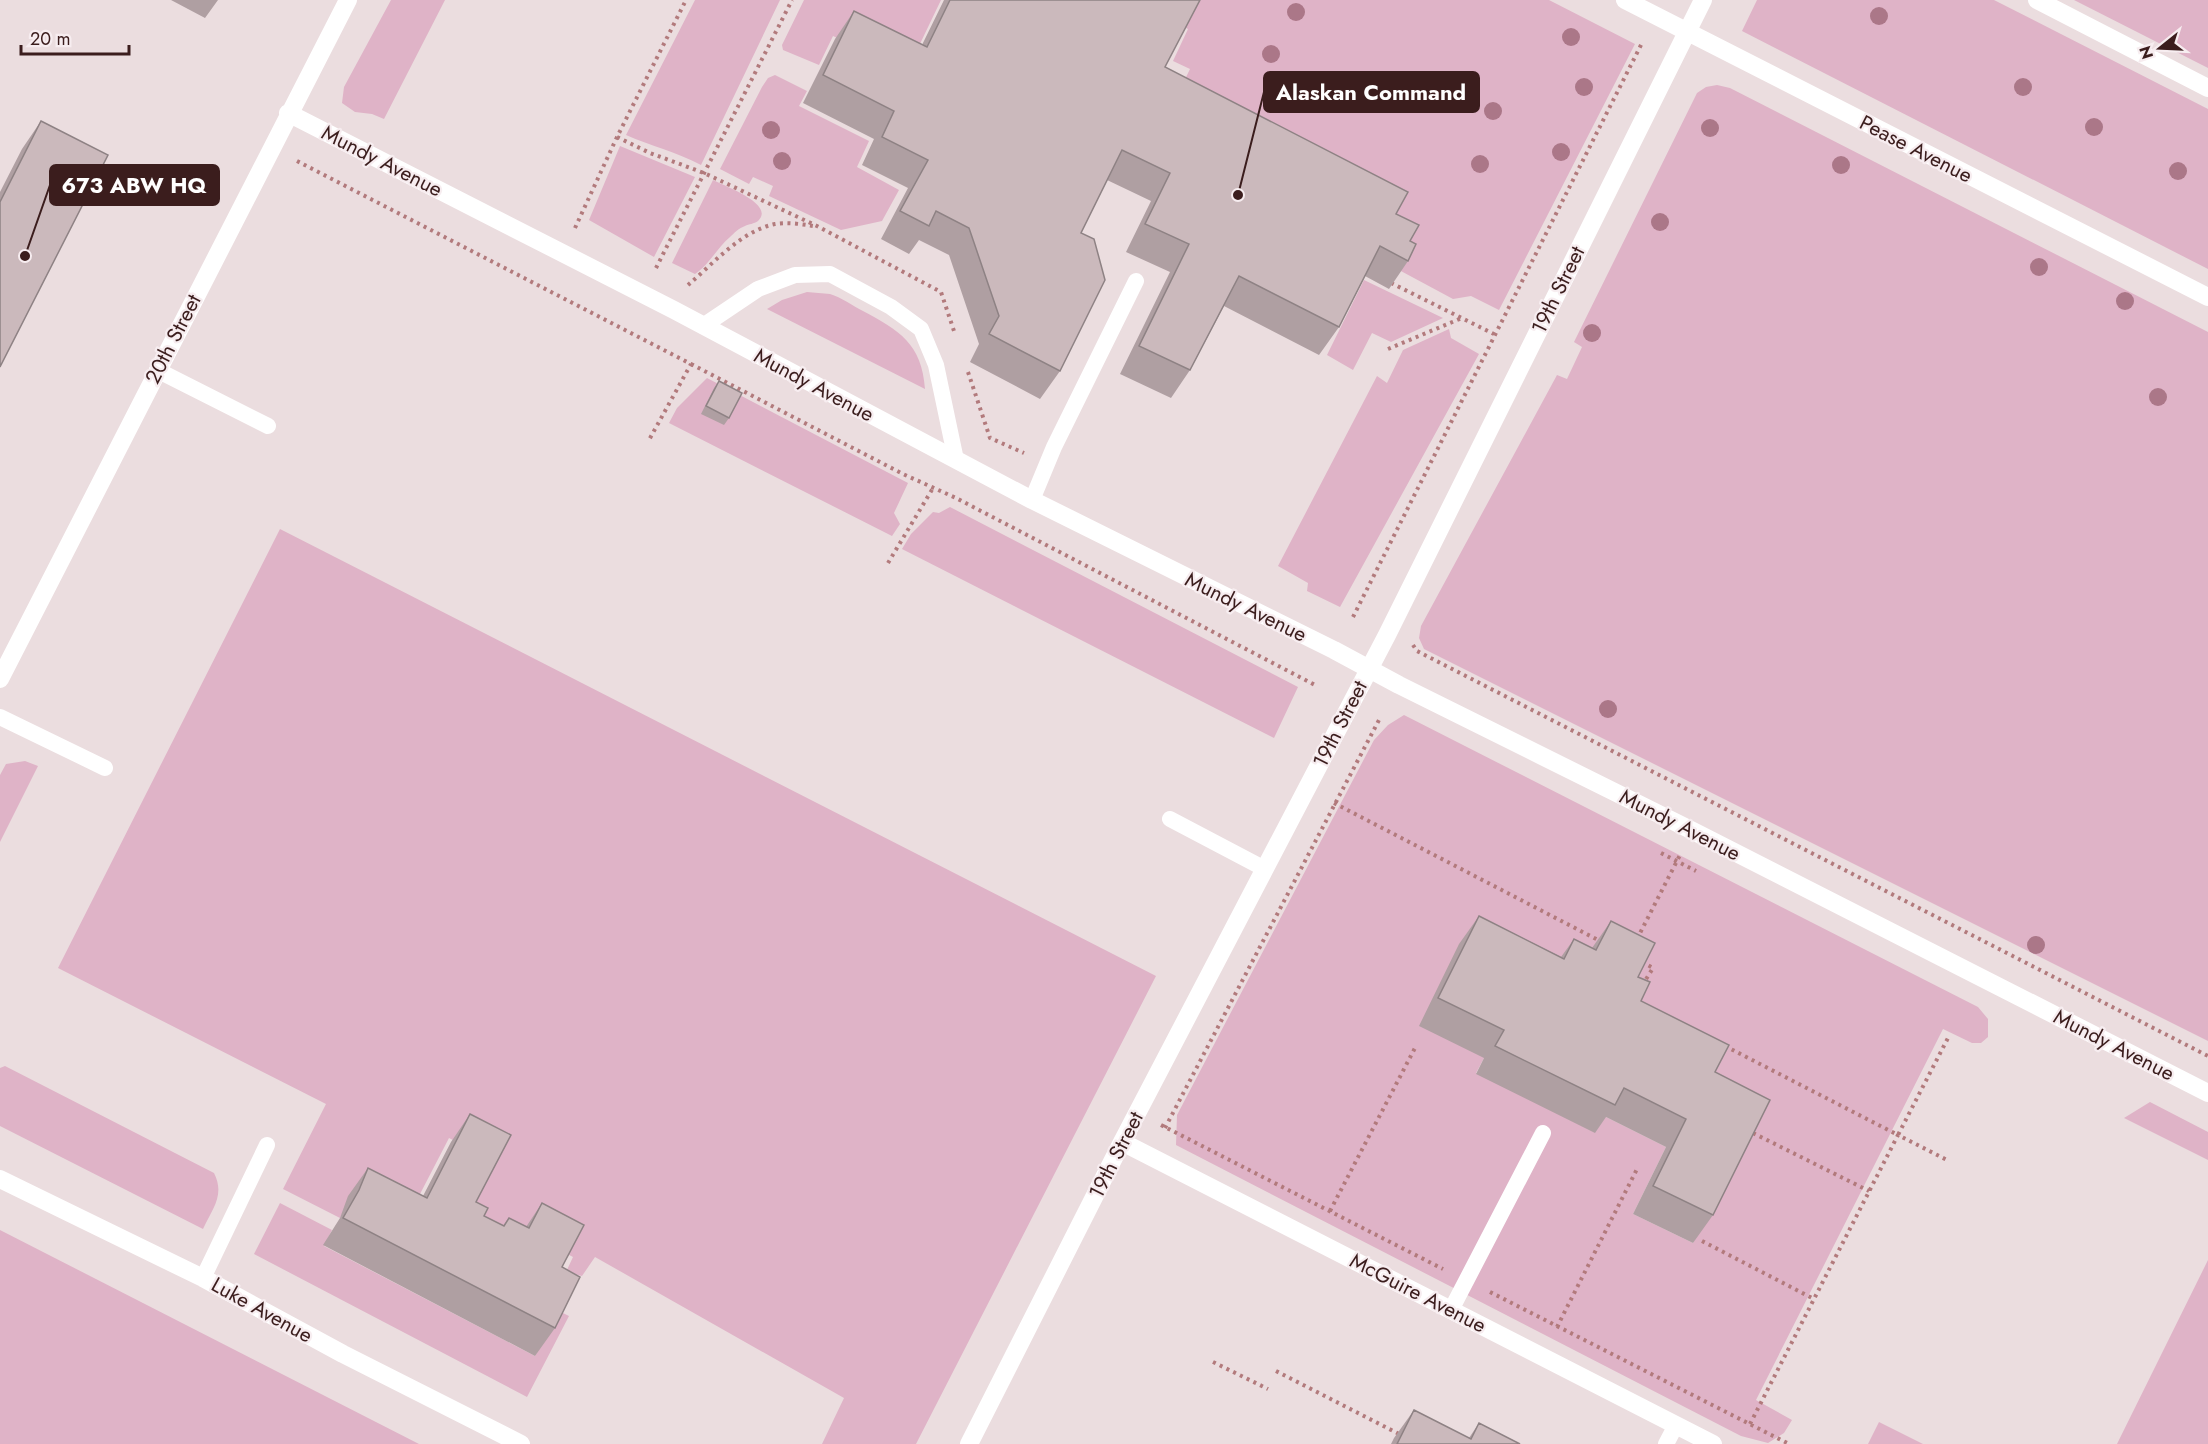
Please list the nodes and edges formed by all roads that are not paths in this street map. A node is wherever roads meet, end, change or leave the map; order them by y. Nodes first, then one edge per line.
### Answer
1 (348, 0) edge
2 (1624, 0) edge
3 (1703, 0) edge
4 (2037, 0) edge
5 (1686, 32) junction
6 (2208, 88) edge
7 (288, 113) junction
8 (1136, 281) dead end
9 (2208, 297) edge
10 (703, 326) junction
11 (157, 370) junction
12 (268, 426) dead end
13 (956, 460) junction
14 (1032, 500) junction
15 (1369, 670) junction
16 (0, 679) edge
17 (0, 717) edge
18 (105, 768) dead end
19 (1170, 819) dead end
20 (1265, 869) junction
21 (2208, 1093) edge
22 (1543, 1133) dead end
23 (1122, 1142) junction
24 (267, 1145) dead end
25 (0, 1179) edge
26 (203, 1278) junction
27 (1450, 1310) junction
28 (1676, 1425) junction
29 (521, 1444) edge
30 (969, 1444) edge
31 (1666, 1444) edge
32 (1713, 1444) edge

1 - 7 street, 20th Street
2 - 5 street, Pease Avenue
3 - 5 street, 19th Street
4 - 6 street
5 - 9 street, Pease Avenue
5 - 15 street, 19th Street
7 - 10 street, Mundy Avenue
7 - 11 street, 20th Street
8 - 14 lane
10 - 13 street, Mundy Avenue
10 - 13 lane
11 - 12 lane
11 - 16 street, 20th Street
13 - 14 street, Mundy Avenue
14 - 15 street, Mundy Avenue
15 - 20 street, 19th Street
15 - 21 street, Mundy Avenue
17 - 18 lane
19 - 20 lane
20 - 23 street, 19th Street
22 - 27 lane
23 - 27 street, McGuire Avenue
23 - 30 street, 19th Street
24 - 26 lane
25 - 26 street, Luke Avenue
26 - 29 street, Luke Avenue
27 - 28 street, McGuire Avenue
28 - 31 lane
28 - 32 street, McGuire Avenue

